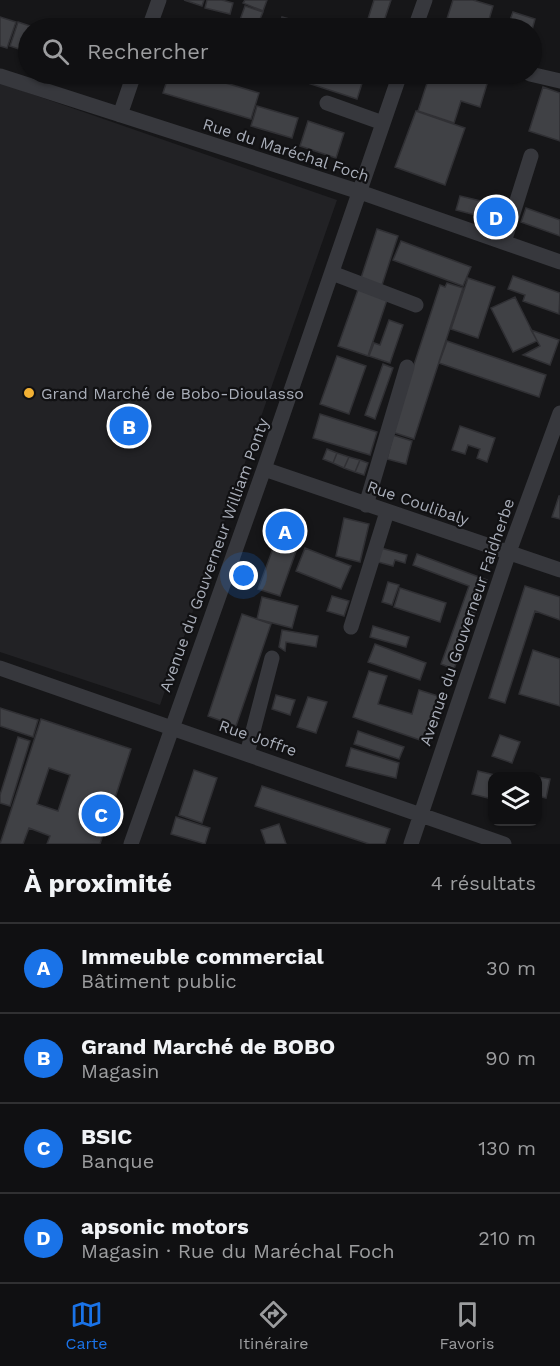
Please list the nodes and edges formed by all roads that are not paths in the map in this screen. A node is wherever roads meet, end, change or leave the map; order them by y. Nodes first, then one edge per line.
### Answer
1 (158, 0) edge
2 (425, 0) edge
3 (152, 18) edge
4 (419, 18) edge
5 (0, 76) edge
6 (542, 77) edge
7 (560, 81) edge
8 (18, 82) edge
9 (25, 84) edge
10 (131, 84) edge
11 (397, 84) edge
12 (327, 103) dead end
13 (120, 115) junction
14 (383, 123) junction
15 (531, 156) dead end
16 (360, 192) junction
17 (504, 242) junction
18 (560, 262) edge
19 (332, 273) junction
20 (416, 305) dead end
21 (407, 368) dead end
22 (560, 413) edge
23 (264, 469) junction
24 (366, 505) junction
25 (387, 512) junction
26 (509, 552) junction
27 (560, 570) edge
28 (351, 627) dead end
29 (272, 658) dead end
30 (0, 668) edge
31 (172, 728) junction
32 (247, 754) junction
33 (420, 814) junction
34 (131, 844) edge
35 (411, 844) edge
36 (504, 844) edge

1 - 3 street
2 - 4 street
5 - 8 street, Rue du Maréchal Foch
6 - 7 street
9 - 13 street, Rue du Maréchal Foch
10 - 13 street
11 - 14 street, Avenue du Gouverneur William Ponty
12 - 14 street
13 - 16 street, Rue du Maréchal Foch
14 - 16 street, Avenue du Gouverneur William Ponty
15 - 17 street
16 - 17 street, Rue du Maréchal Foch
16 - 19 street, Avenue du Gouverneur William Ponty
17 - 18 street, Rue du Maréchal Foch
19 - 20 street
19 - 23 street, Avenue du Gouverneur William Ponty
21 - 24 street
22 - 26 street, Avenue du Gouverneur Faidherbe
23 - 24 street, Rue Coulibaly
23 - 31 street, Avenue du Gouverneur William Ponty
24 - 25 street, Rue Coulibaly
25 - 26 street, Rue Coulibaly
25 - 28 street
26 - 27 street, Rue Coulibaly
26 - 33 street, Avenue du Gouverneur Faidherbe
29 - 32 street
30 - 31 street, Rue Joffre
31 - 32 street, Rue Joffre
31 - 34 street, Avenue du Gouverneur William Ponty
32 - 33 street, Rue Joffre
33 - 35 street, Avenue du Gouverneur Faidherbe
33 - 36 street, Rue Joffre

